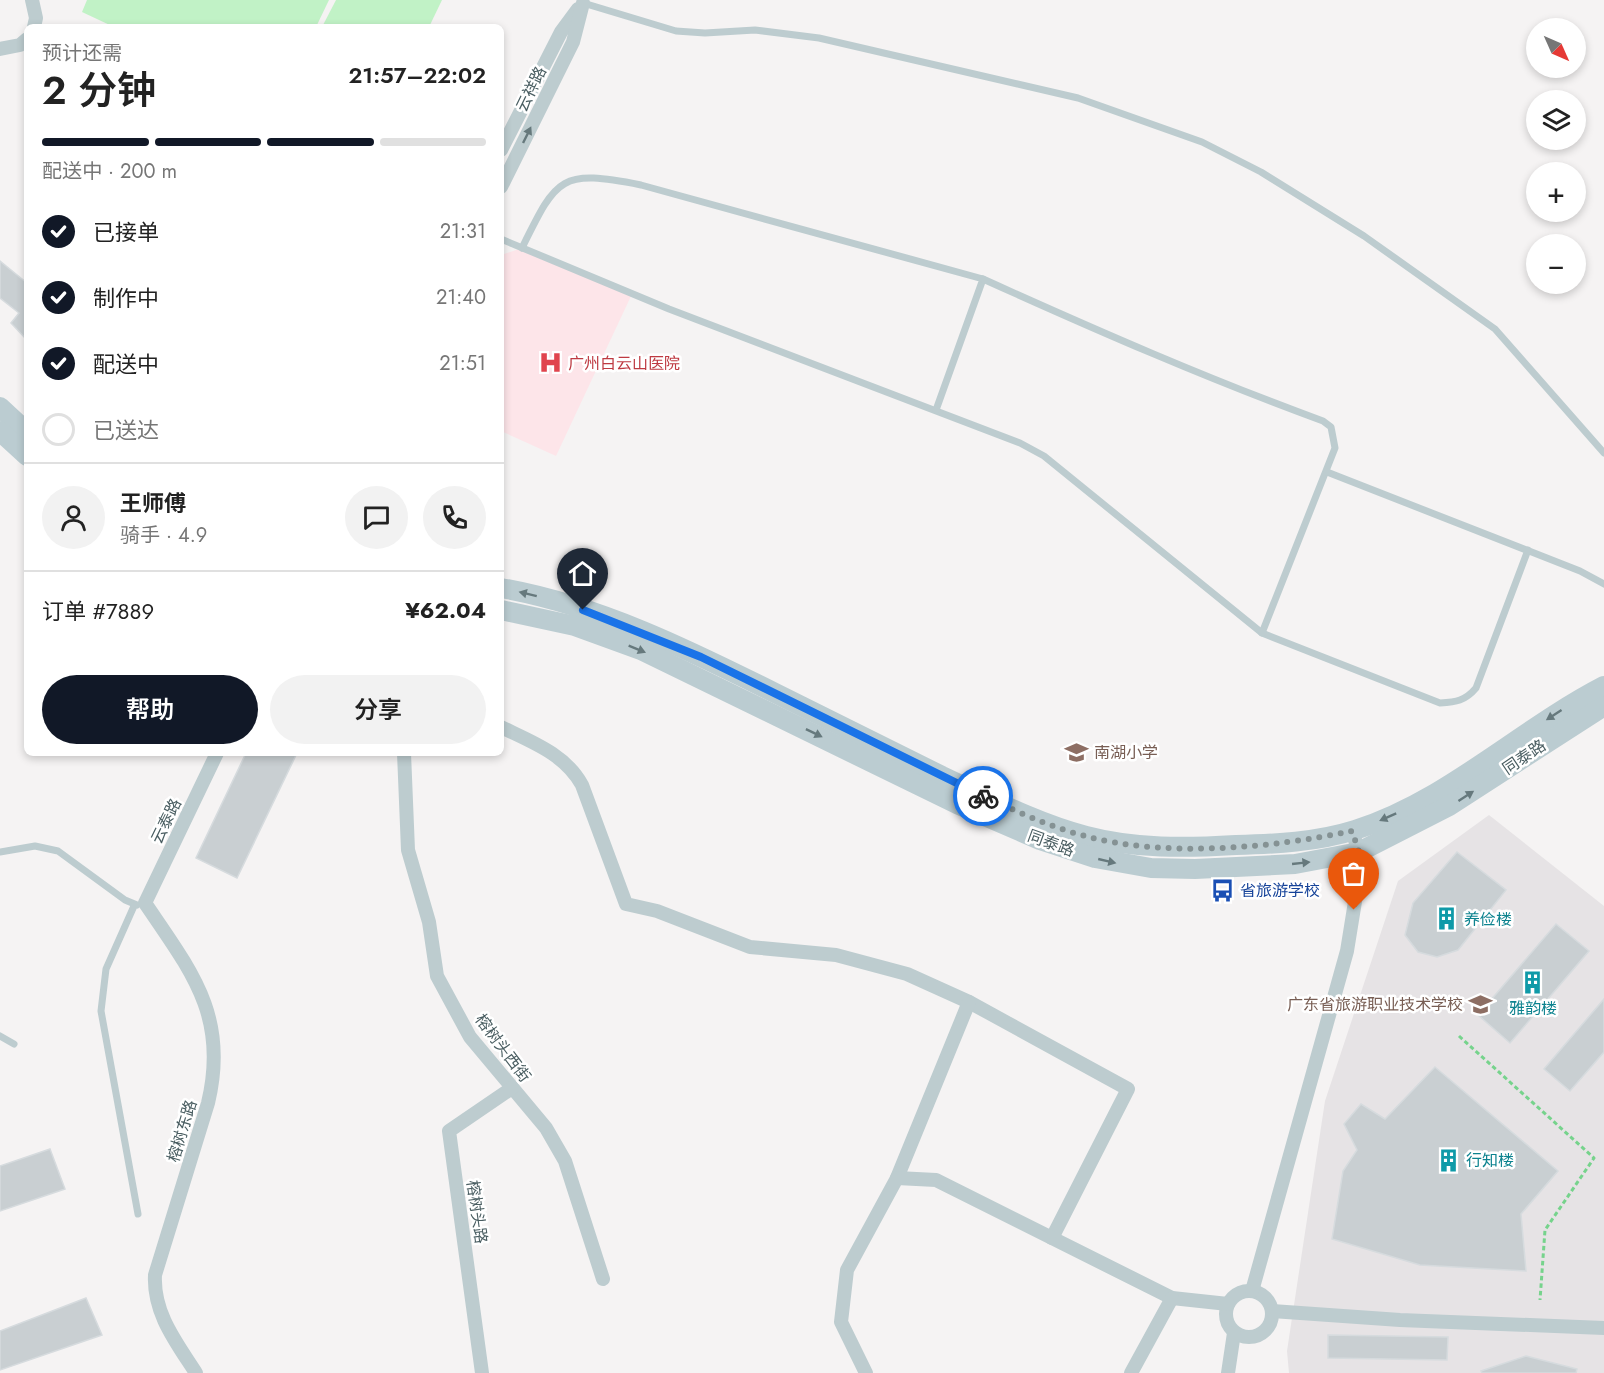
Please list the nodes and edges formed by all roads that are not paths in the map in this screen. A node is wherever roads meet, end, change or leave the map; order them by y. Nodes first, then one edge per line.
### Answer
1 (32, 0) edge
2 (584, 2) edge
3 (35, 24) edge
4 (24, 42) edge
5 (0, 49) edge
6 (504, 144) edge
7 (504, 181) edge
8 (504, 240) edge
9 (522, 248) junction
10 (983, 279) junction
11 (0, 407) edge
12 (936, 410) junction
13 (24, 429) edge
14 (0, 431) edge
15 (24, 453) edge
16 (1604, 453) edge
17 (1327, 472) junction
18 (1528, 550) junction
19 (1604, 584) edge
20 (504, 589) edge
21 (504, 611) edge
22 (1262, 633) junction
23 (1604, 686) edge
24 (1604, 706) edge
25 (504, 728) edge
26 (215, 756) edge
27 (404, 756) edge
28 (1352, 831) junction
29 (0, 852) edge
30 (1359, 852) junction
31 (140, 904) junction
32 (969, 1002) junction
33 (0, 1036) edge
34 (14, 1044) dead end
35 (512, 1088) junction
36 (897, 1178) junction
37 (138, 1214) dead end
38 (1052, 1238) junction
39 (603, 1279) dead end
40 (1252, 1291) junction
41 (1172, 1299) junction
42 (1228, 1304) junction
43 (1272, 1311) junction
44 (1604, 1328) edge
45 (1234, 1333) junction
46 (196, 1373) edge
47 (482, 1373) edge
48 (866, 1373) edge
49 (1131, 1373) edge
50 (1228, 1373) edge

1 - 3 street
2 - 6 street, 云祥路
7 -> 2 street, 云祥路
2 - 16 lane
4 - 5 street
8 - 9 lane
9 - 10 lane
9 - 12 lane
10 - 12 lane
10 - 17 lane
11 - 13 main road
12 - 22 lane
14 - 15 main road
17 - 18 lane
17 - 22 lane
18 - 19 lane
18 - 22 lane
28 -> 20 main road, 同泰路
21 -> 30 main road, 同泰路
23 -> 28 main road, 同泰路
30 -> 24 main road, 同泰路
25 - 32 street
26 - 31 street, 云泰路
27 - 35 street, 榕树头西街
28 - 30 street
29 - 31 lane
30 - 40 street
31 - 37 lane
31 - 46 street, 榕树东路
32 - 36 street
32 - 38 street
33 - 34 lane
35 - 39 street, 榕树头西街
35 - 47 street, 榕树头路
36 - 38 street
36 - 48 street
38 - 41 street
40 - 42 street
40 - 43 street
41 - 42 street
41 - 49 street
42 - 45 street
43 - 44 street
43 - 45 street
45 - 50 street

